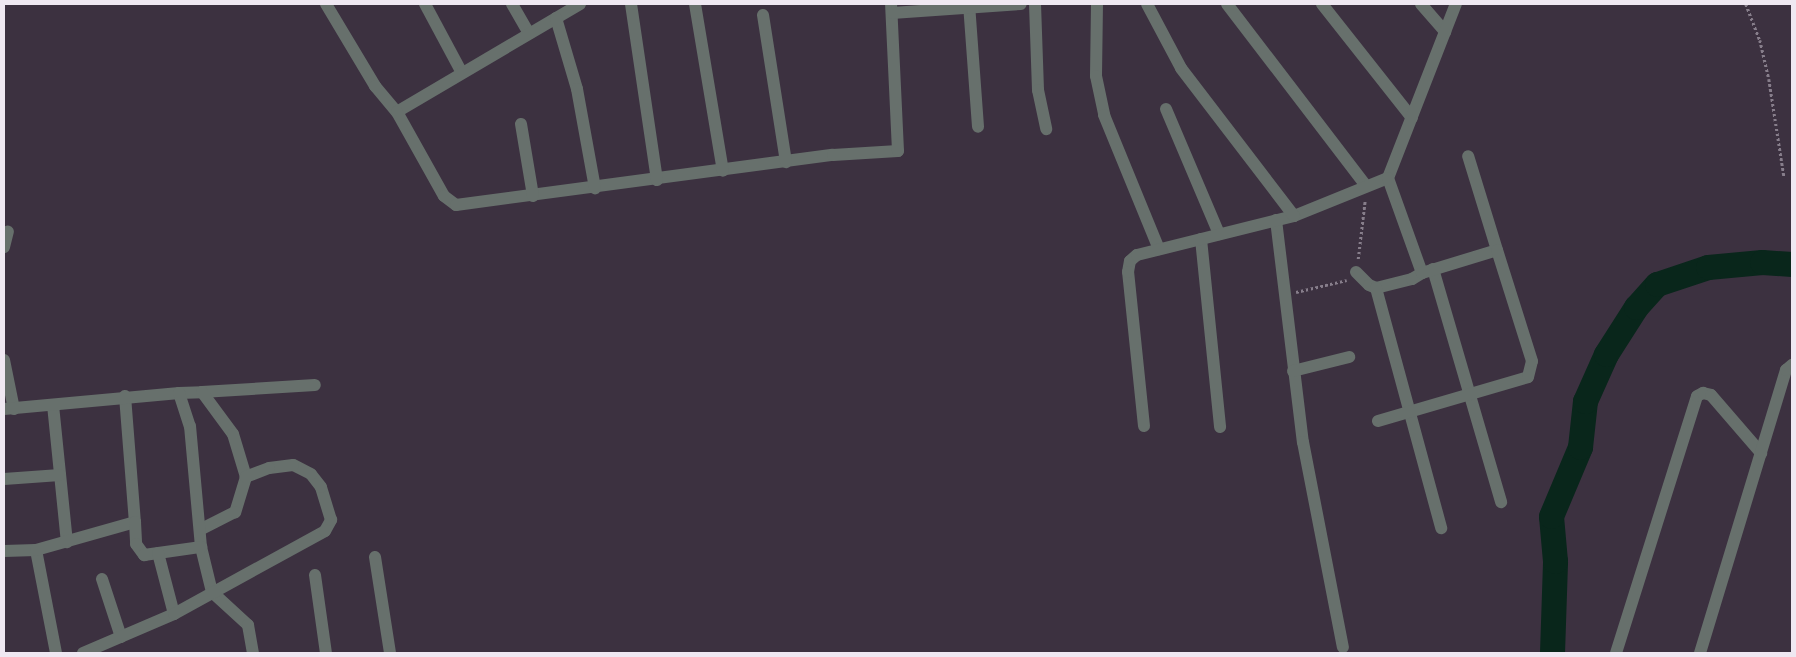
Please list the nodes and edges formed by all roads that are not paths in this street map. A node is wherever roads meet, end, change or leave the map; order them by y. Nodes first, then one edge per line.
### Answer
1 (326, 4) edge
2 (425, 4) edge
3 (512, 4) edge
4 (580, 4) edge
5 (631, 4) edge
6 (695, 4) edge
7 (1021, 4) edge
8 (1035, 4) edge
9 (1097, 4) edge
10 (1147, 4) edge
11 (1227, 4) edge
12 (1322, 4) edge
13 (1421, 4) edge
14 (1456, 4) edge
15 (970, 6) edge
16 (891, 9) edge
17 (763, 16) dead end
18 (556, 18) junction
19 (1445, 32) junction
20 (529, 34) junction
21 (462, 73) junction
22 (1166, 109) dead end
23 (397, 112) junction
24 (1412, 118) junction
25 (521, 124) dead end
26 (978, 127) dead end
27 (1046, 129) dead end
28 (1468, 156) dead end
29 (786, 162) junction
30 (723, 171) junction
31 (1388, 178) junction
32 (657, 180) junction
33 (1366, 186) junction
34 (595, 188) junction
35 (532, 196) junction
36 (1294, 216) junction
37 (1276, 220) junction
38 (8, 231) dead end
39 (1219, 234) junction
40 (1201, 239) junction
41 (4, 248) edge
42 (1160, 249) junction
43 (1497, 250) junction
44 (1427, 271) junction
45 (1356, 272) road end
46 (1376, 288) junction
47 (1349, 357) dead end
48 (4, 360) edge
49 (1792, 365) edge
50 (1293, 371) junction
51 (315, 385) dead end
52 (202, 392) junction
53 (179, 393) junction
54 (1471, 394) junction
55 (125, 396) junction
56 (53, 404) junction
57 (9, 409) edge
58 (1408, 412) junction
59 (1378, 421) dead end
60 (1144, 426) dead end
61 (1220, 427) dead end
62 (1761, 453) junction
63 (60, 475) junction
64 (246, 478) junction
65 (4, 479) edge
66 (1501, 502) dead end
67 (135, 522) junction
68 (1441, 528) dead end
69 (200, 530) junction
70 (67, 542) junction
71 (201, 547) junction
72 (36, 550) junction
73 (4, 551) edge
74 (158, 553) junction
75 (374, 557) dead end
76 (315, 575) dead end
77 (102, 579) dead end
78 (212, 592) junction
79 (174, 614) junction
80 (120, 637) junction
81 (1343, 647) dead end
82 (56, 653) edge
83 (83, 653) edge
84 (253, 653) edge
85 (326, 653) edge
86 (390, 653) edge
87 (1616, 653) edge
88 (1700, 653) edge

1 - 23 street
2 - 21 street
3 - 20 street
4 - 18 street
5 - 32 street
6 - 30 street
7 - 15 street
8 - 27 street
9 - 42 street
10 - 36 street
11 - 33 street
12 - 24 street
13 - 19 street
14 - 19 street
15 - 16 street
15 - 26 street
16 - 29 street
17 - 29 street
18 - 20 street
18 - 34 street
19 - 24 street
20 - 21 street
21 - 23 street
22 - 39 street
23 - 35 street
24 - 31 street
25 - 35 street
28 - 43 street
29 - 30 street
30 - 32 street
31 - 33 street
31 - 44 street
32 - 34 street
33 - 36 street
34 - 35 street
36 - 37 street
37 - 39 street
37 - 50 street
38 - 41 street
39 - 40 street
40 - 42 street
40 - 61 street
42 - 60 street
43 - 44 street
43 - 54 street
44 - 46 street
44 - 54 street
45 - 46 street
46 - 58 street
47 - 50 street
48 - 57 street
49 - 62 street
50 - 81 street
51 - 52 street
52 - 53 street
52 - 64 street
53 - 55 street
53 - 69 street
54 - 58 street
54 - 66 street
55 - 56 street
55 - 67 street
56 - 57 street
56 - 63 street
58 - 59 street
58 - 68 street
62 - 87 street
62 - 88 street
63 - 65 street
63 - 70 street
64 - 69 street
64 - 78 street
67 - 70 street
67 - 74 street
69 - 71 street
70 - 72 street
71 - 74 street
71 - 78 street
72 - 73 street
72 - 82 street
74 - 79 street
75 - 86 street
76 - 85 street
77 - 80 street
78 - 79 street
78 - 84 street
79 - 80 street
80 - 83 street

